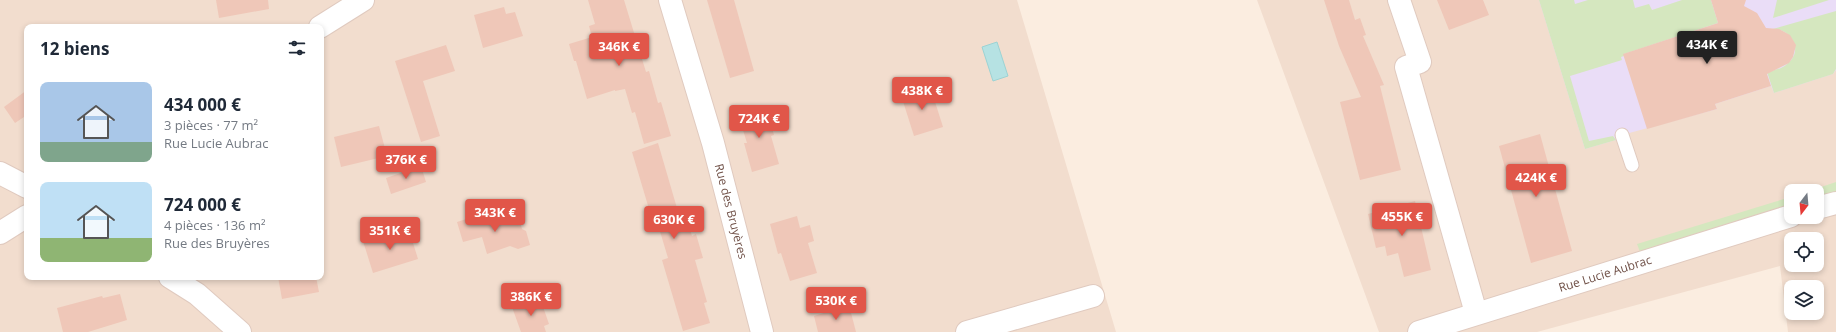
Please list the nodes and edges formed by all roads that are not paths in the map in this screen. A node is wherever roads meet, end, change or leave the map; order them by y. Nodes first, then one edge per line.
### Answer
1 (362, 0) edge
2 (670, 0) edge
3 (1398, 0) edge
4 (324, 24) edge
5 (1622, 135) dead end
6 (1632, 166) dead end
7 (0, 173) edge
8 (24, 185) edge
9 (1836, 203) edge
10 (1824, 206) edge
11 (24, 218) edge
12 (1784, 218) edge
13 (0, 233) edge
14 (175, 280) edge
15 (1093, 296) dead end
16 (1476, 313) junction
17 (240, 332) edge
18 (762, 332) edge
19 (966, 332) edge
20 (1418, 332) edge

1 - 4 street
2 - 18 street, Rue des Bruyères
3 - 16 street
5 - 6 lane
7 - 8 street
9 - 10 street
11 - 13 street
12 - 16 street, Rue Lucie Aubrac
14 - 17 street
15 - 19 street
16 - 20 street, Rue Lucie Aubrac

